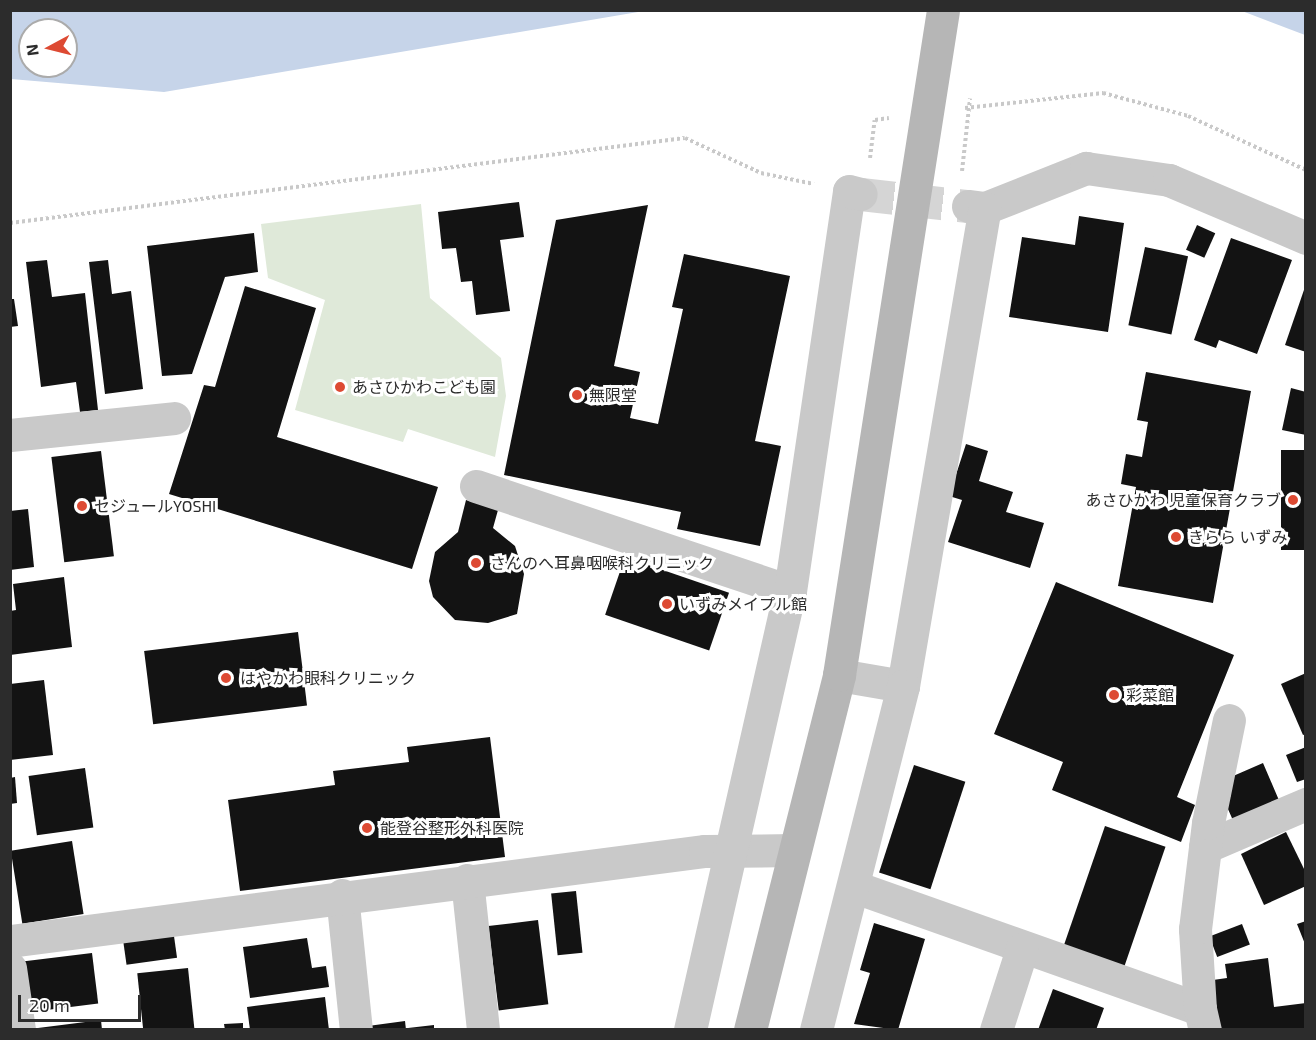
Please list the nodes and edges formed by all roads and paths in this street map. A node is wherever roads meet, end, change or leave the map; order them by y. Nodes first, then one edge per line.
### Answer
1 (943, 10) edge
2 (932, 100) junction
3 (875, 120) dead end
4 (1305, 170) edge
5 (855, 192) joint
6 (10, 223) edge
7 (1305, 238) edge
8 (174, 418) dead end
9 (10, 435) edge
10 (476, 486) dead end
11 (790, 591) junction
12 (839, 675) junction
13 (903, 686) junction
14 (1229, 720) dead end
15 (1305, 804) edge
16 (1205, 847) junction
17 (734, 850) junction
18 (794, 850) junction
19 (467, 880) junction
20 (855, 887) junction
21 (342, 895) junction
22 (10, 941) edge
23 (1022, 949) junction
24 (10, 968) edge
25 (1202, 1019) edge
26 (19, 1029) edge
27 (356, 1029) edge
28 (483, 1029) edge
29 (690, 1029) edge
30 (750, 1029) edge
31 (816, 1029) edge
32 (996, 1029) edge

1 - 2 street
2 - 3 path
2 - 4 path
2 - 12 street
5 - 6 path
5 - 11 street
7 - 13 street
8 - 9 street
10 - 11 street
11 - 17 street
12 - 13 street
12 - 18 street
13 - 20 street
14 - 16 street
15 - 16 street
16 - 25 street
17 - 18 street
17 - 19 street
17 - 29 street
18 - 30 street
19 - 21 street
19 - 28 street
20 - 23 street
20 - 31 street
21 - 22 street
21 - 27 street
23 - 25 street
23 - 32 street
24 - 26 street

